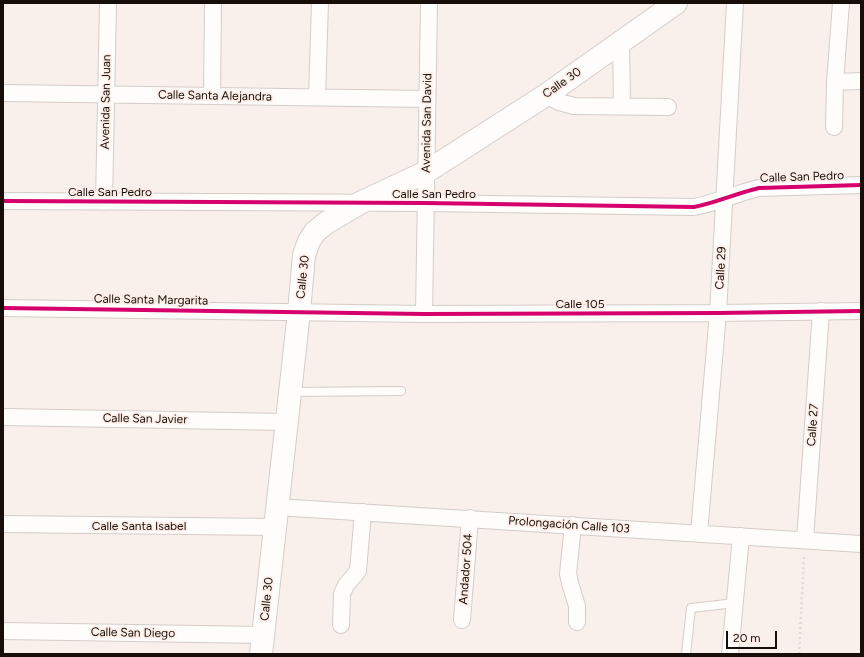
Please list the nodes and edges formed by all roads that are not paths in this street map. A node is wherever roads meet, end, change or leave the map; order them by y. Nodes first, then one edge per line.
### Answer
1 (108, 3) edge
2 (214, 3) edge
3 (320, 3) edge
4 (429, 3) edge
5 (676, 3) edge
6 (736, 3) edge
7 (841, 3) edge
8 (621, 41) junction
9 (861, 81) edge
10 (835, 82) junction
11 (3, 93) edge
12 (106, 94) junction
13 (546, 95) junction
14 (212, 96) junction
15 (317, 97) junction
16 (427, 99) junction
17 (622, 106) junction
18 (668, 107) dead end
19 (834, 127) dead end
20 (426, 172) junction
21 (861, 185) edge
22 (724, 199) junction
23 (3, 201) edge
24 (104, 202) junction
25 (360, 203) junction
26 (425, 203) junction
27 (3, 308) edge
28 (821, 311) junction
29 (861, 311) edge
30 (299, 312) junction
31 (718, 313) junction
32 (424, 314) junction
33 (401, 391) dead end
34 (290, 392) junction
35 (3, 416) edge
36 (287, 422) junction
37 (363, 512) junction
38 (276, 517) junction
39 (470, 518) junction
40 (3, 524) edge
41 (573, 525) junction
42 (699, 533) junction
43 (741, 536) junction
44 (804, 540) junction
45 (861, 544) edge
46 (735, 603) junction
47 (462, 620) dead end
48 (577, 622) dead end
49 (341, 625) dead end
50 (3, 631) edge
51 (262, 644) edge
52 (686, 654) edge
53 (730, 654) edge

1 - 12 street, Avenida San Juan
2 - 14 street
3 - 15 street
4 - 16 street, Avenida San David
5 - 8 street, Calle 30
6 - 22 street, Calle 29
7 - 10 street
8 - 13 street, Calle 30
8 - 17 street
9 - 10 street
10 - 19 street
11 - 12 street, Calle Santa Alejandra
12 - 14 street, Calle Santa Alejandra
12 - 24 street, Avenida San Juan
13 - 17 street
13 - 20 street, Calle 30
14 - 15 street, Calle Santa Alejandra
15 - 16 street, Calle Santa Alejandra
16 - 20 street, Avenida San David
17 - 18 street
20 - 25 street, Calle 30
20 - 26 street, Avenida San David
21 - 22 street, Calle San Pedro
22 - 26 street, Calle San Pedro
22 - 31 street, Calle 29
23 - 24 street, Calle San Pedro
24 - 25 street, Calle San Pedro
25 - 26 street, Calle San Pedro
25 - 30 street, Calle 30
26 - 32 street, Avenida San David
27 - 30 street, Calle Santa Margarita
28 - 29 street, Calle 105
28 - 31 street, Calle 105
28 - 44 street, Calle 27
30 - 32 street, Calle 105
30 - 34 street, Calle 30
31 - 32 street, Calle 105
31 - 42 street, Calle 29
33 - 34 lane
34 - 36 street, Calle 30
35 - 36 street, Calle San Javier
36 - 38 street, Calle 30
37 - 38 street, Prolongación Calle 103
37 - 39 street, Prolongación Calle 103
37 - 49 street
38 - 40 street, Calle Santa Isabel
38 - 51 street, Calle 30
39 - 41 street, Prolongación Calle 103
39 - 47 street, Andador 504
41 - 42 street, Prolongación Calle 103
41 - 48 street
42 - 43 street, Prolongación Calle 103
43 - 44 street, Prolongación Calle 103
43 - 46 street
44 - 45 street, Prolongación Calle 103
46 - 52 lane
46 - 53 street
50 - 51 street, Calle San Diego

